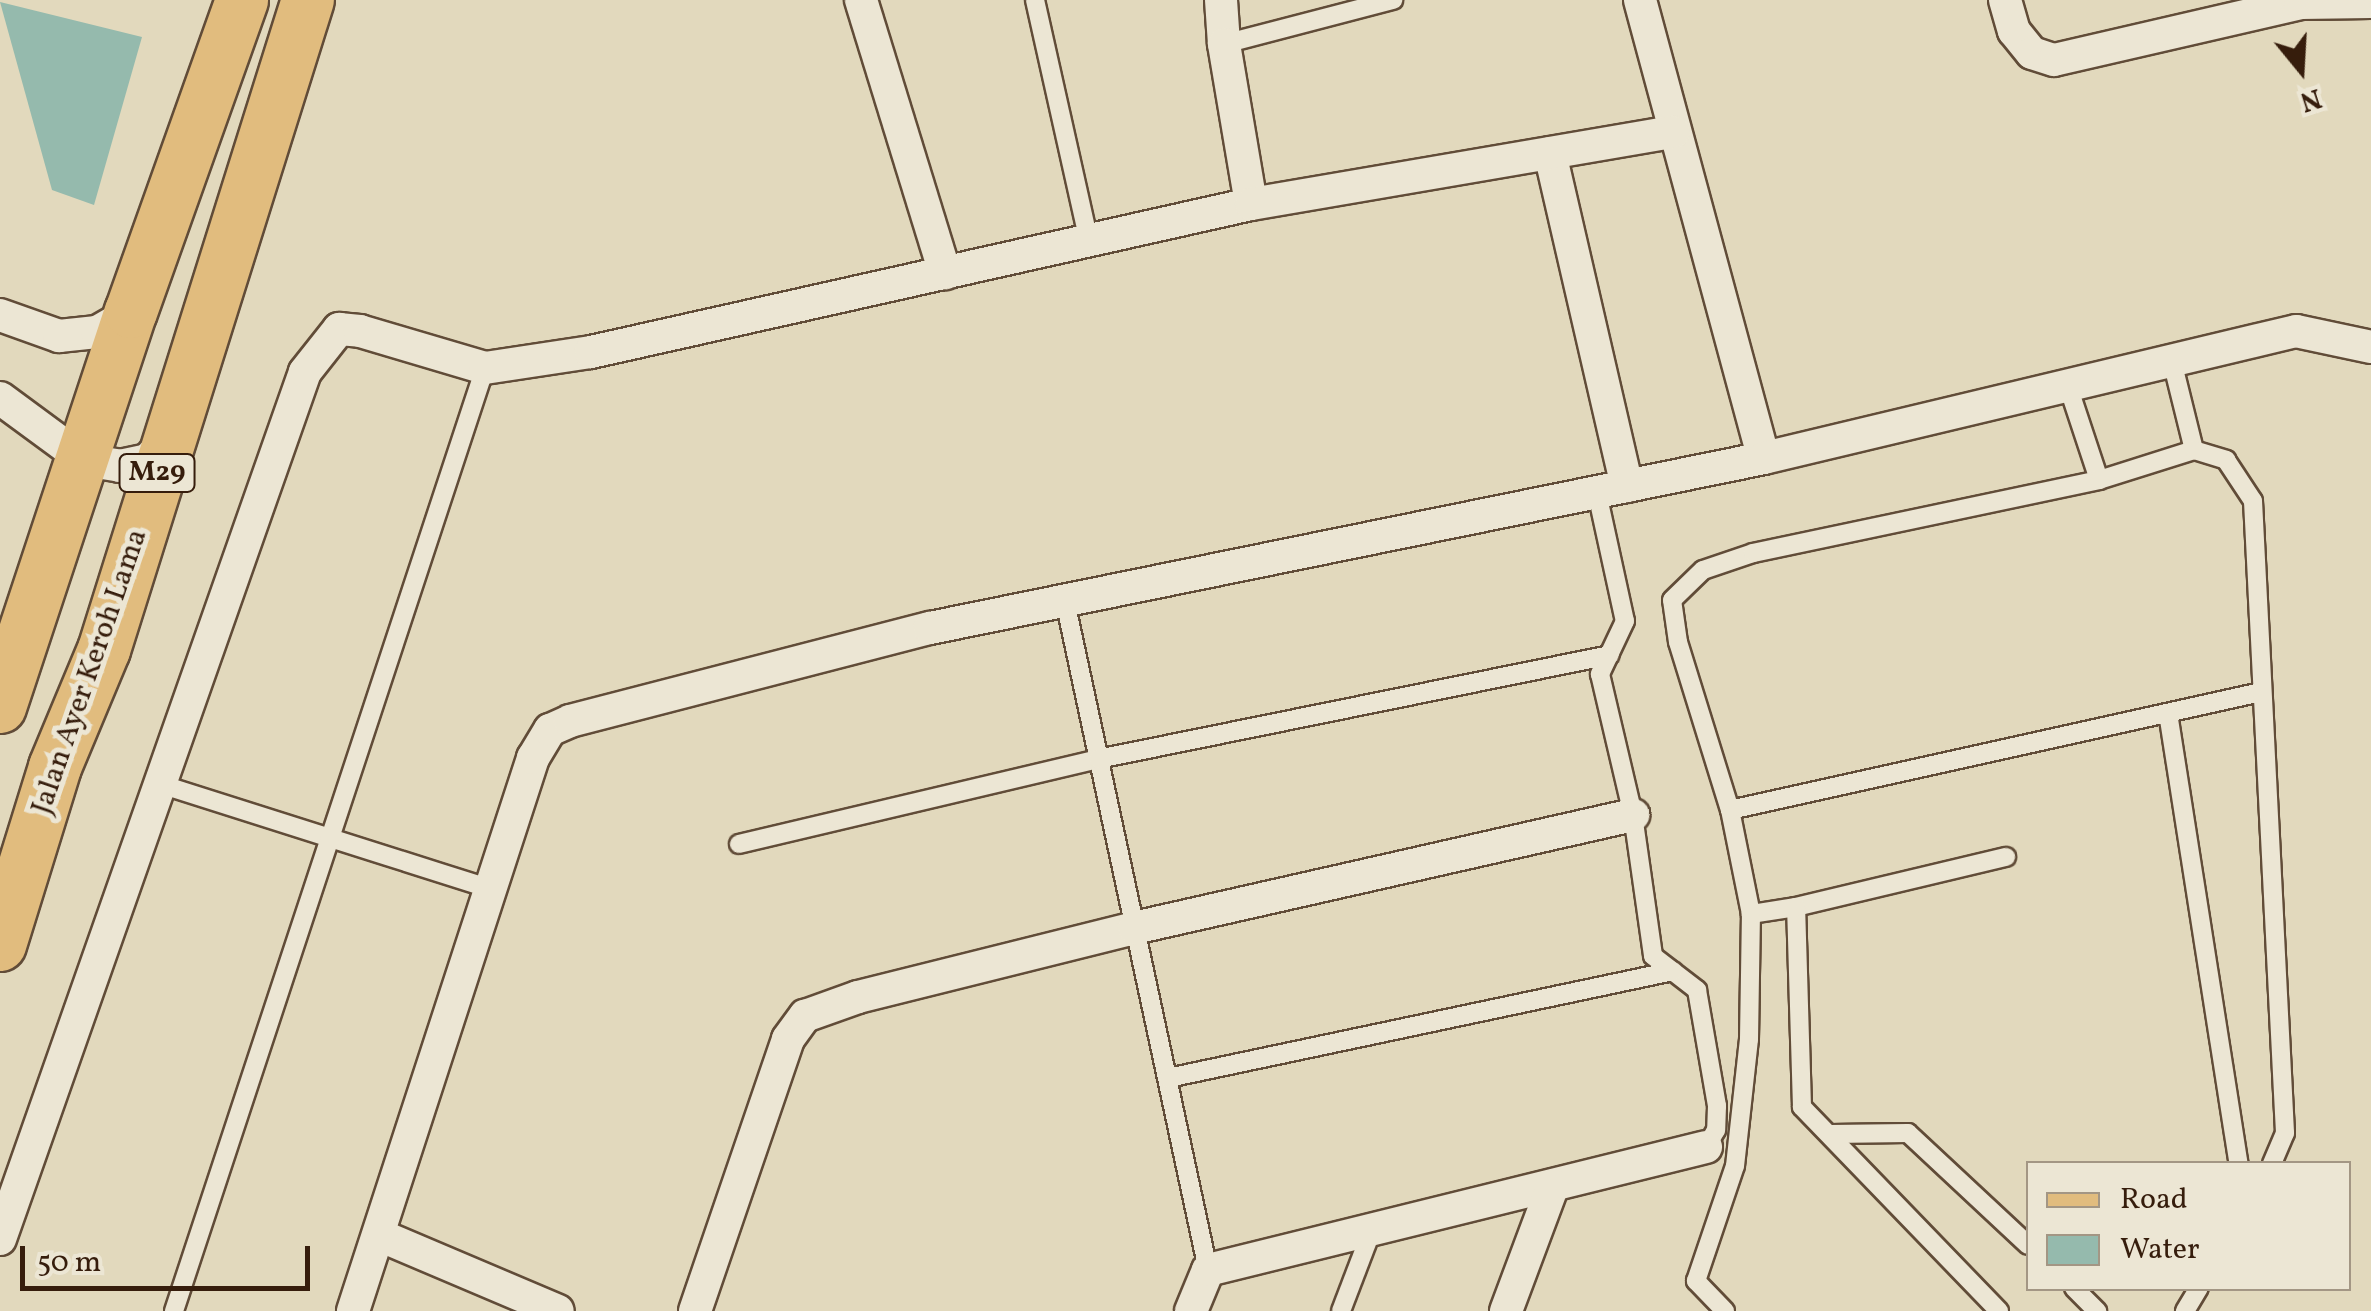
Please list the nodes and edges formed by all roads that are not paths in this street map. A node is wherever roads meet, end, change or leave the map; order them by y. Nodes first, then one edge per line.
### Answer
1 (242, 0) edge
2 (308, 0) edge
3 (861, 0) edge
4 (1036, 0) edge
5 (1221, 0) edge
6 (1393, 0) edge
7 (1640, 0) edge
8 (2004, 0) edge
9 (2371, 2) edge
10 (1224, 44) junction
11 (1674, 132) junction
12 (1550, 153) junction
13 (1251, 204) junction
14 (1089, 240) junction
15 (944, 273) junction
16 (131, 312) junction
17 (0, 316) edge
18 (2371, 346) edge
19 (2172, 361) junction
20 (485, 368) junction
21 (2068, 386) junction
22 (0, 398) edge
23 (167, 438) junction
24 (2194, 450) junction
25 (1764, 458) junction
26 (84, 460) junction
27 (2099, 480) junction
28 (1612, 489) junction
29 (1065, 601) junction
30 (1610, 655) junction
31 (2261, 692) junction
32 (0, 706) edge
33 (2168, 713) junction
34 (1098, 759) junction
35 (160, 784) junction
36 (1730, 810) junction
37 (1633, 815) junction
38 (333, 839) junction
39 (739, 844) dead end
40 (2006, 857) dead end
41 (491, 888) junction
42 (1796, 907) junction
43 (1751, 914) junction
44 (1134, 928) junction
45 (0, 944) edge
46 (1673, 971) junction
47 (1168, 1078) junction
48 (1831, 1134) junction
49 (1706, 1147) joint
50 (2239, 1161) edge
51 (2273, 1161) edge
52 (1553, 1185) junction
53 (1372, 1230) junction
54 (378, 1236) junction
55 (0, 1239) edge
56 (2026, 1243) edge
57 (1208, 1270) junction
58 (2077, 1291) edge
59 (174, 1311) edge
60 (353, 1311) edge
61 (558, 1311) edge
62 (695, 1311) edge
63 (1191, 1311) edge
64 (1341, 1311) edge
65 (1506, 1311) edge
66 (1725, 1311) edge
67 (1999, 1311) edge
68 (2097, 1311) edge

1 - 16 main road, M29
2 - 23 main road, Jalan Ayer Keroh Lama / M29
3 - 15 street
4 - 14 lane
5 - 10 street
6 - 10 lane
7 - 11 street
8 - 9 street
10 - 13 street
11 - 12 street
11 - 25 street
12 - 13 street
12 - 28 street
13 - 14 street
14 - 15 street
15 - 20 street
16 - 17 street
16 - 26 main road, M29
18 - 19 street
19 - 21 street
19 - 24 lane
20 - 35 street
20 - 38 lane
21 - 25 street
21 - 27 lane
22 - 26 street
23 - 26 street
23 - 45 main road, Jalan Ayer Keroh Lama / M29
24 - 27 lane
24 - 31 lane
25 - 28 street
26 - 32 main road, M29
27 - 36 lane
28 - 29 street
28 - 30 lane
29 - 34 lane
29 - 41 street
30 - 34 lane
30 - 37 lane
31 - 33 lane
31 - 51 lane
33 - 36 lane
33 - 50 lane
34 - 39 lane
34 - 44 lane
35 - 38 lane
35 - 55 street
36 - 43 lane
37 - 44 street
37 - 46 lane
38 - 41 lane
38 - 59 lane
40 - 42 lane
41 - 54 street
42 - 43 lane
42 - 48 lane
43 - 66 lane
44 - 47 lane
44 - 62 street
46 - 47 lane
46 - 49 lane
47 - 57 lane
48 - 56 lane
48 - 67 lane
49 - 52 street
52 - 53 street
52 - 65 street
53 - 57 street
53 - 64 lane
54 - 60 street
54 - 61 street
57 - 63 street
58 - 68 lane

